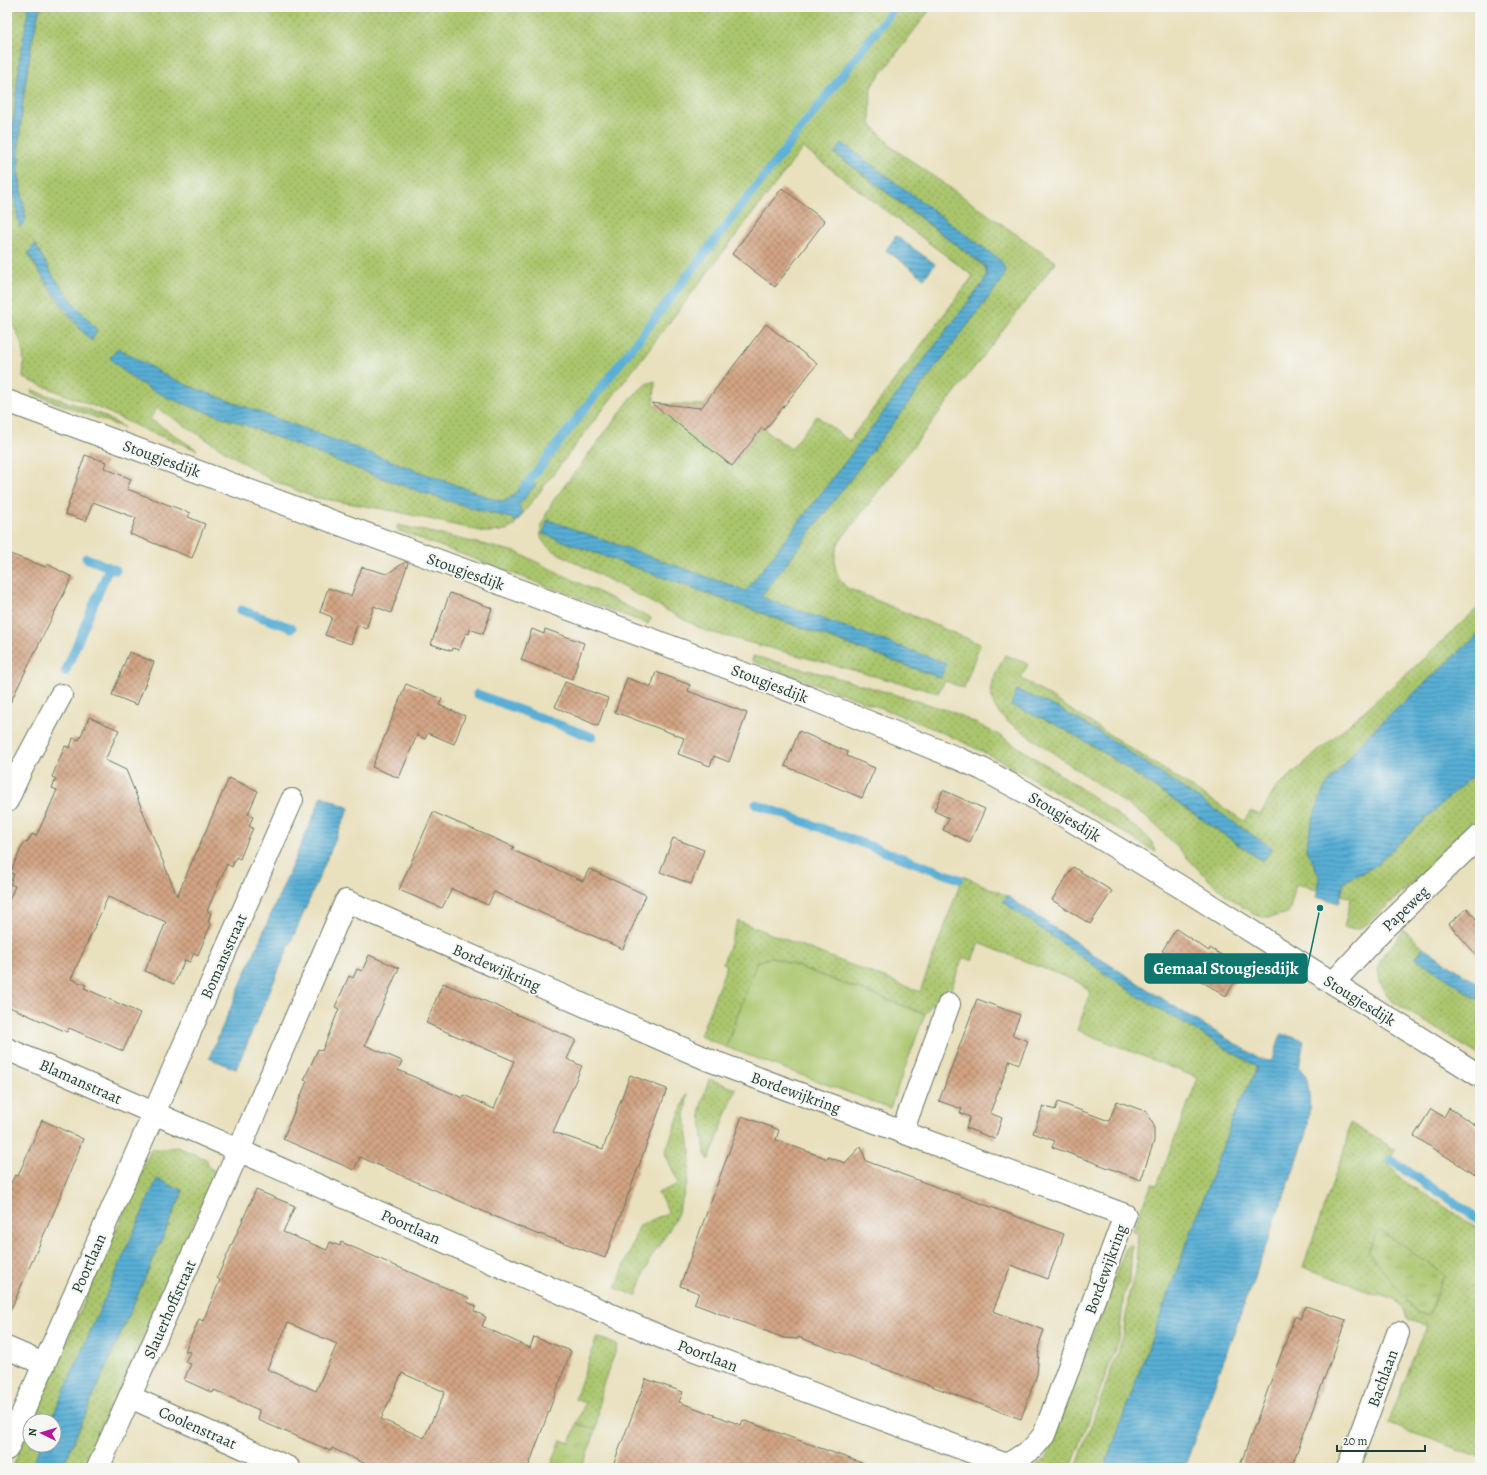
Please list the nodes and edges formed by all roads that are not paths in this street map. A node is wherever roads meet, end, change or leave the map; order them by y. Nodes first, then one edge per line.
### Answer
1 (7, 401) edge
2 (61, 696) dead end
3 (292, 800) dead end
4 (7, 801) edge
5 (1480, 836) edge
6 (1333, 983) junction
7 (949, 1004) dead end
8 (7, 1048) edge
9 (1480, 1076) edge
10 (154, 1113) junction
11 (902, 1132) junction
12 (239, 1150) junction
13 (1398, 1333) dead end
14 (7, 1348) edge
15 (44, 1364) junction
16 (130, 1397) junction
17 (7, 1449) edge
18 (1007, 1466) edge
19 (98, 1468) edge
20 (289, 1468) edge
21 (1348, 1468) edge

1 - 6 street, Stougjesdijk
2 - 4 street
3 - 10 street, Bomansstraat
5 - 6 street, Papeweg
6 - 9 street, Stougjesdijk
7 - 11 street
8 - 10 street, Blamanstraat
10 - 12 street, Poortlaan
10 - 15 street, Poortlaan
11 - 12 street, Bordewijkring
11 - 18 street, Bordewijkring
12 - 16 street, Slauerhoffstraat
12 - 18 street, Poortlaan
13 - 21 street, Bachlaan
14 - 15 street
15 - 17 street, Poortlaan
16 - 19 street, Slauerhoffstraat
16 - 20 street, Coolenstraat

